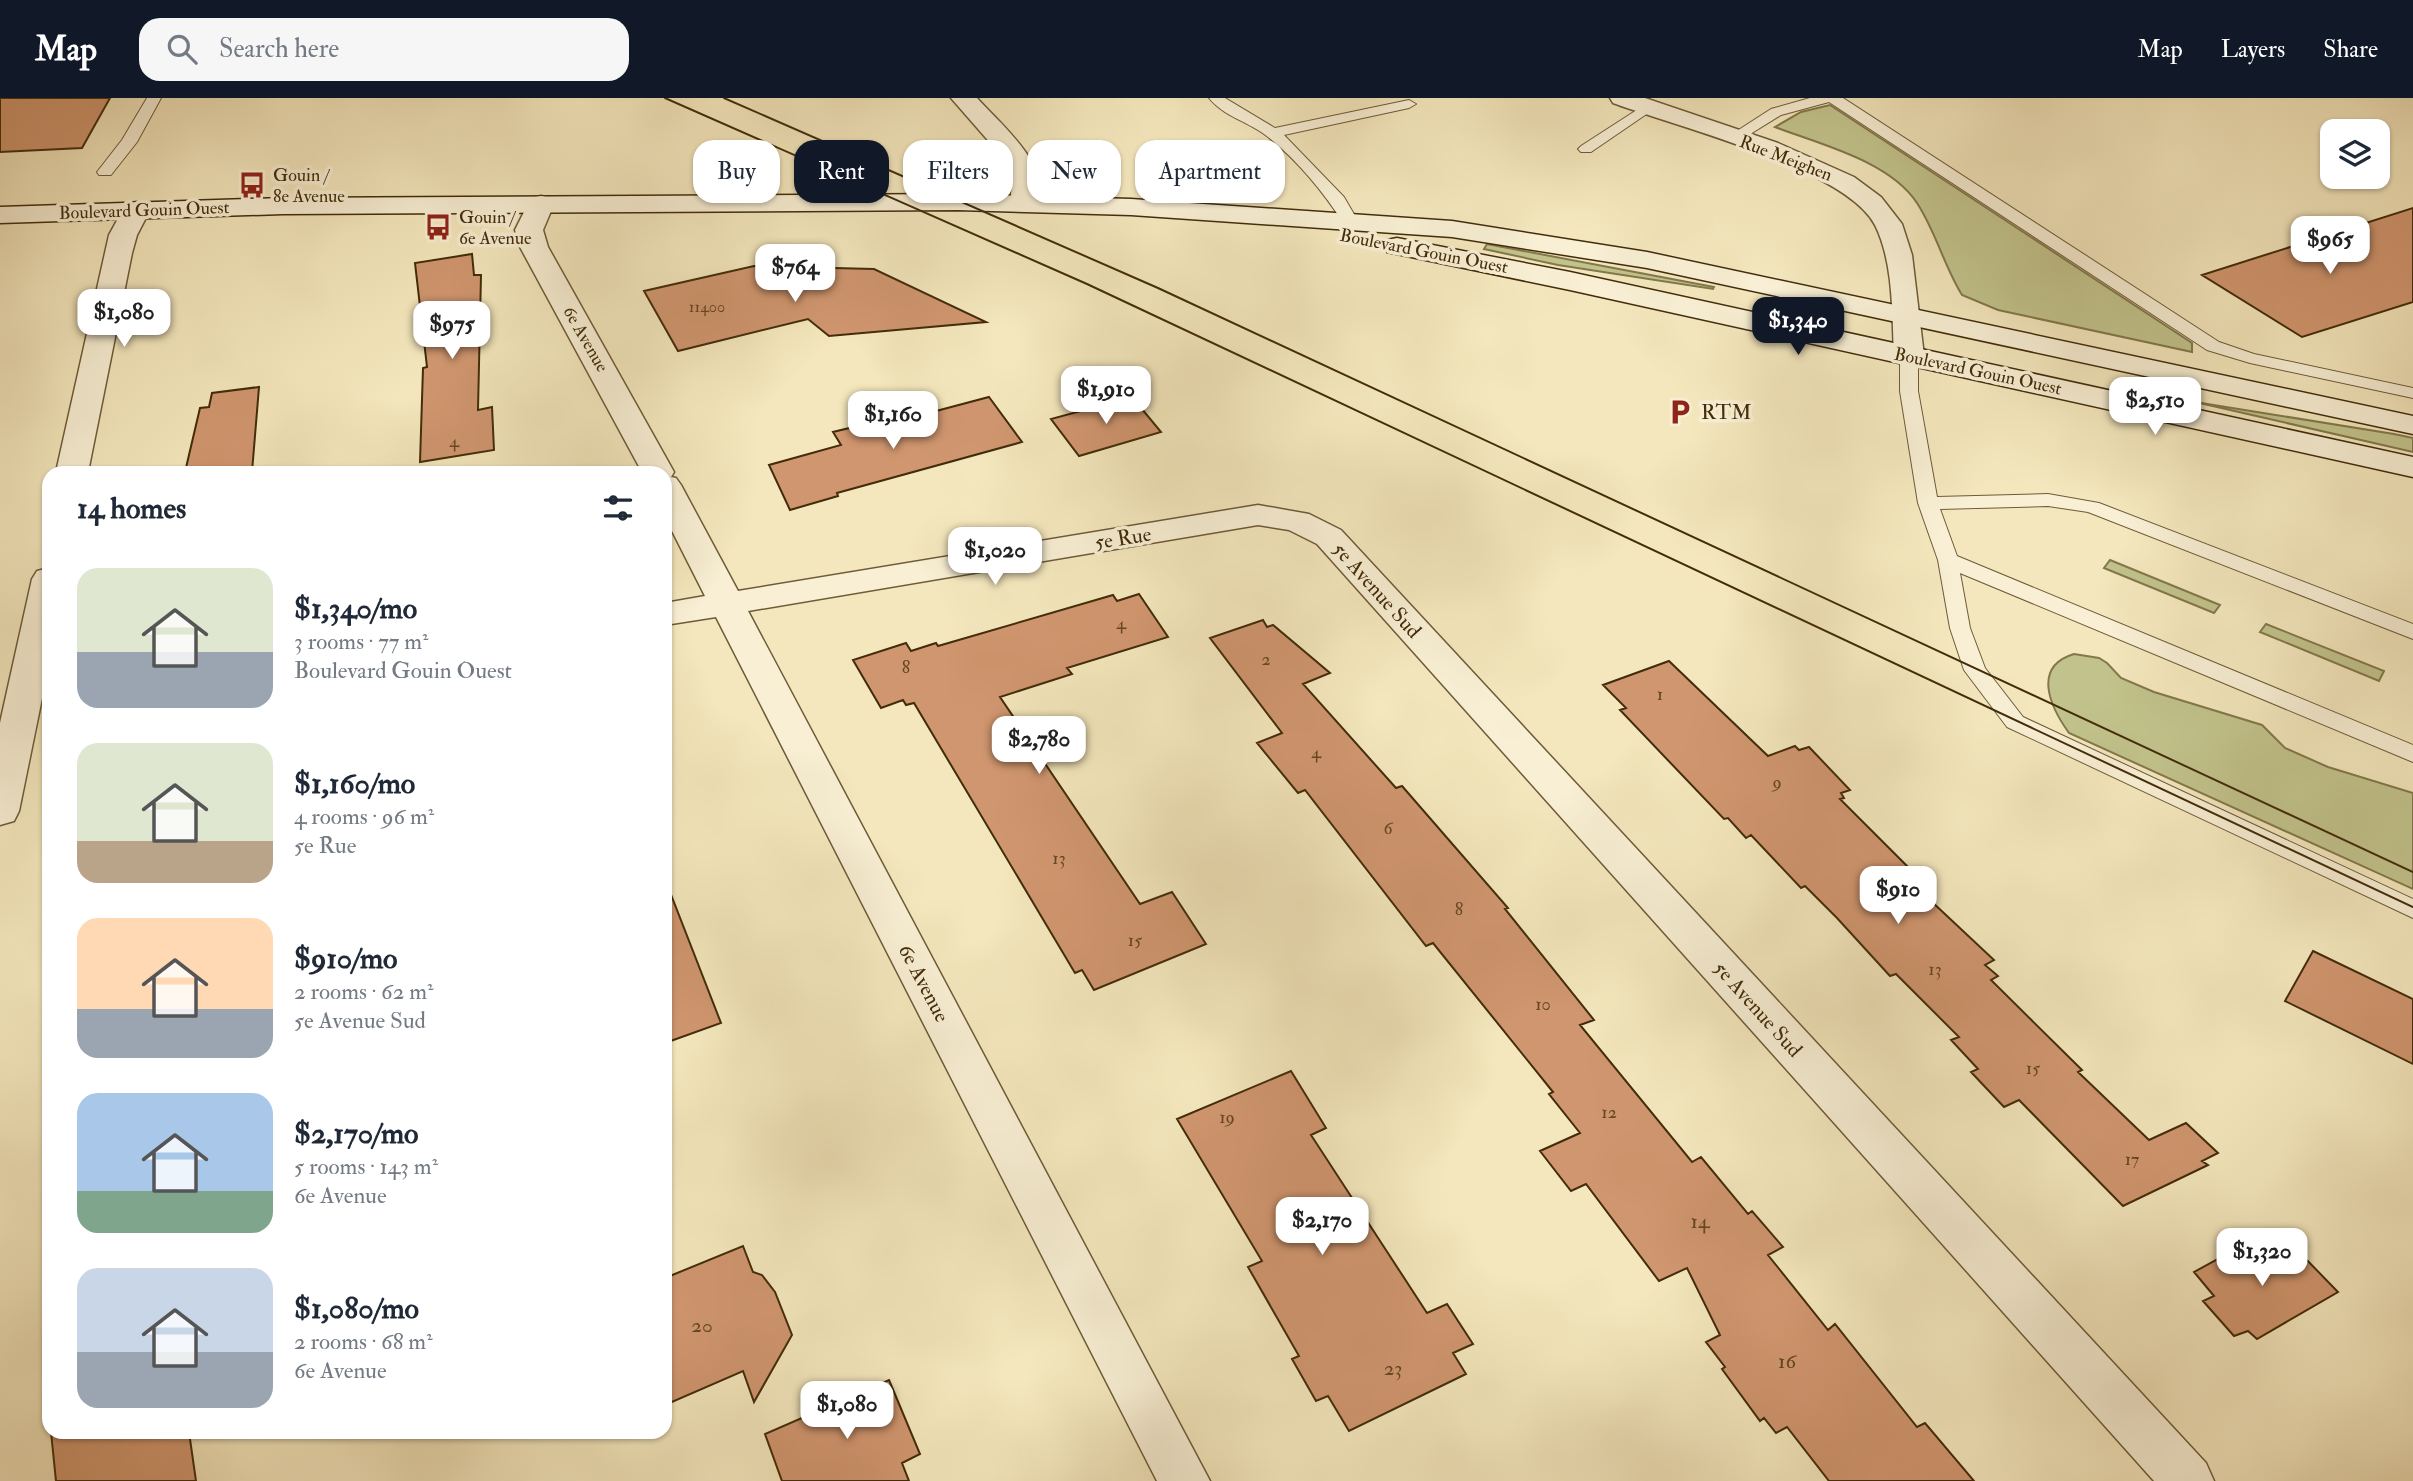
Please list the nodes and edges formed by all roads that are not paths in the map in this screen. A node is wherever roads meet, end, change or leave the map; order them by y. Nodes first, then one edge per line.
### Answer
1 (154, 98) edge
2 (963, 98) edge
3 (1216, 98) edge
4 (1827, 98) edge
5 (1833, 98) edge
6 (1634, 103) edge
7 (1409, 104) dead end
8 (1273, 133) junction
9 (1734, 138) junction
10 (1586, 149) dead end
11 (105, 172) dead end
12 (1023, 203) junction
13 (541, 204) junction
14 (136, 210) junction
15 (1213, 212) junction
16 (0, 215) edge
17 (1350, 221) junction
18 (1906, 315) junction
19 (1909, 356) junction
20 (2247, 373) junction
21 (2413, 393) edge
22 (2413, 425) edge
23 (73, 466) edge
24 (656, 466) edge
25 (2413, 467) edge
26 (672, 498) edge
27 (1928, 503) junction
28 (1329, 537) joint
29 (1948, 560) junction
30 (727, 604) junction
31 (672, 613) edge
32 (2413, 632) edge
33 (42, 646) edge
34 (35, 712) edge
35 (2413, 754) edge
36 (0, 811) edge
37 (2413, 909) edge
38 (1184, 1481) edge
39 (2188, 1481) edge

1 - 11 lane
2 - 12 street
3 - 8 lane
4 - 9 lane
5 - 20 lane
6 - 9 street, Rue Meighen
6 - 10 lane
7 - 8 lane
8 - 17 lane
9 - 18 street, Rue Meighen
12 - 13 street, Boulevard Gouin Ouest
12 - 15 street, Boulevard Gouin Ouest
13 - 14 street, Boulevard Gouin Ouest
13 - 24 street, 6e Avenue
14 - 16 street, Boulevard Gouin Ouest
14 - 23 street
15 - 17 street, Boulevard Gouin Ouest
15 - 19 street, Boulevard Gouin Ouest
17 - 18 street, Boulevard Gouin Ouest
18 - 19 street, Rue Meighen
18 - 20 street, Boulevard Gouin Ouest
19 - 25 street, Boulevard Gouin Ouest
19 - 27 lane, Rue Meighen
20 - 21 lane
20 - 22 street, Boulevard Gouin Ouest
26 - 30 street, 6e Avenue
27 - 29 lane, Rue Meighen
27 - 32 lane
28 - 30 street, 5e Rue
28 - 39 street, 5e Avenue Sud
29 - 35 lane
29 - 37 lane, Rue Meighen
30 - 31 street, 5e Rue
30 - 38 street, 6e Avenue
33 - 34 street
34 - 36 street

